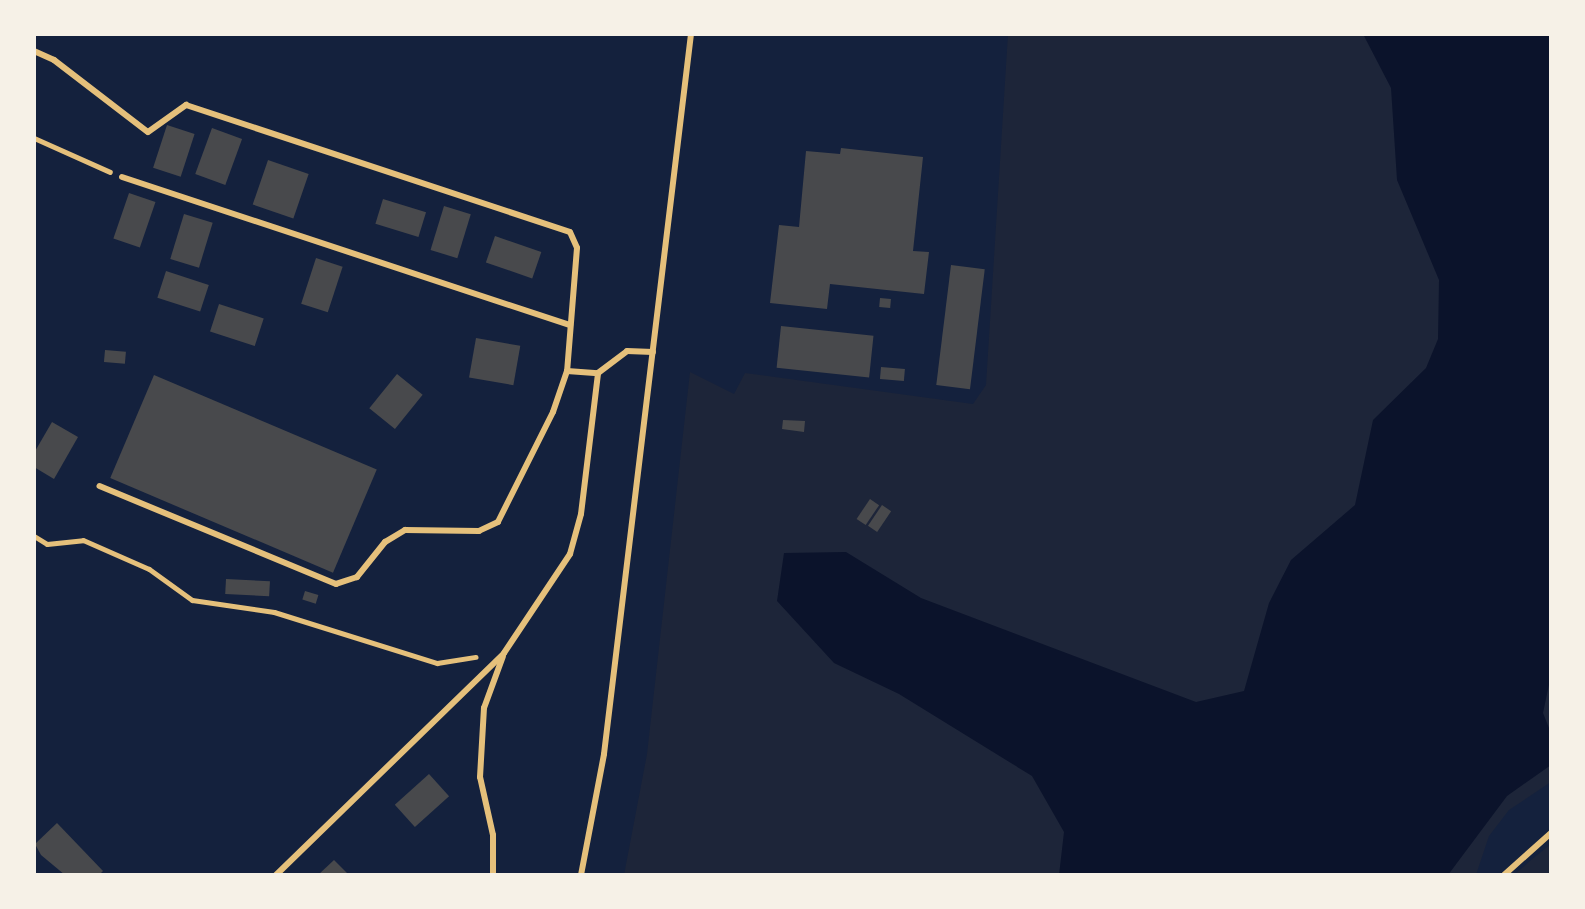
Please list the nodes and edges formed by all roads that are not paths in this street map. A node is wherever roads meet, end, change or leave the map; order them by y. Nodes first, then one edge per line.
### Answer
1 (691, 34) edge
2 (34, 51) edge
3 (122, 177) road end
4 (570, 325) junction
5 (653, 352) junction
6 (567, 371) junction
7 (598, 373) junction
8 (99, 486) dead end
9 (504, 653) junction
10 (1551, 833) edge
11 (276, 875) edge
12 (493, 875) edge
13 (581, 875) edge
14 (1504, 875) edge

1 - 5 lane
2 - 4 lane
3 - 4 lane
4 - 6 lane
5 - 7 lane
5 - 13 lane
6 - 7 lane
6 - 8 lane
7 - 9 lane
9 - 11 lane
9 - 12 lane
10 - 14 lane

